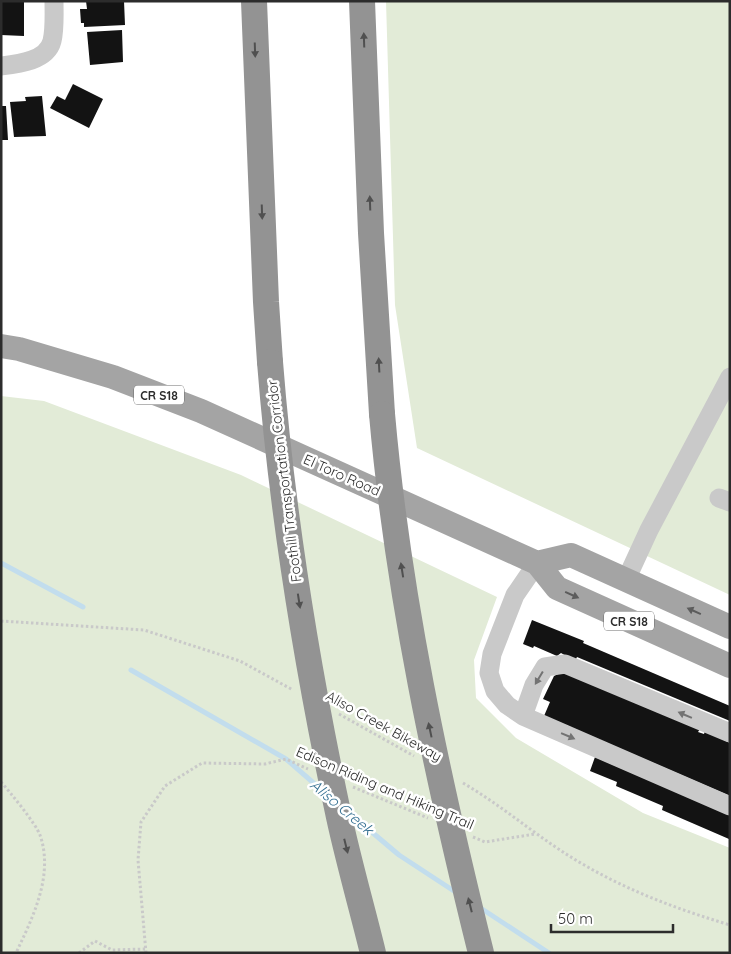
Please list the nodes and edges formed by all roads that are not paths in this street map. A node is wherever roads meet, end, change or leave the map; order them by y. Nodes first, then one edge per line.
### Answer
1 (54, 1) edge
2 (254, 1) edge
3 (362, 1) edge
4 (1, 66) edge
5 (1, 346) edge
6 (730, 377) edge
7 (537, 563) junction
8 (626, 580) junction
9 (730, 627) edge
10 (730, 666) edge
11 (523, 716) junction
12 (730, 733) edge
13 (730, 806) edge
14 (373, 953) edge
15 (481, 953) edge

1 - 4 street
2 -> 14 highway, Foothill Transportation Corridor, bridge
15 -> 3 highway, bridge
5 - 7 main road, El Toro Road / CR S18
6 - 8 street
7 - 8 main road, CR S18
7 -> 10 main road, El Toro Road / CR S18
7 - 11 street
9 -> 8 main road, CR S18
12 -> 11 street
11 -> 13 street

